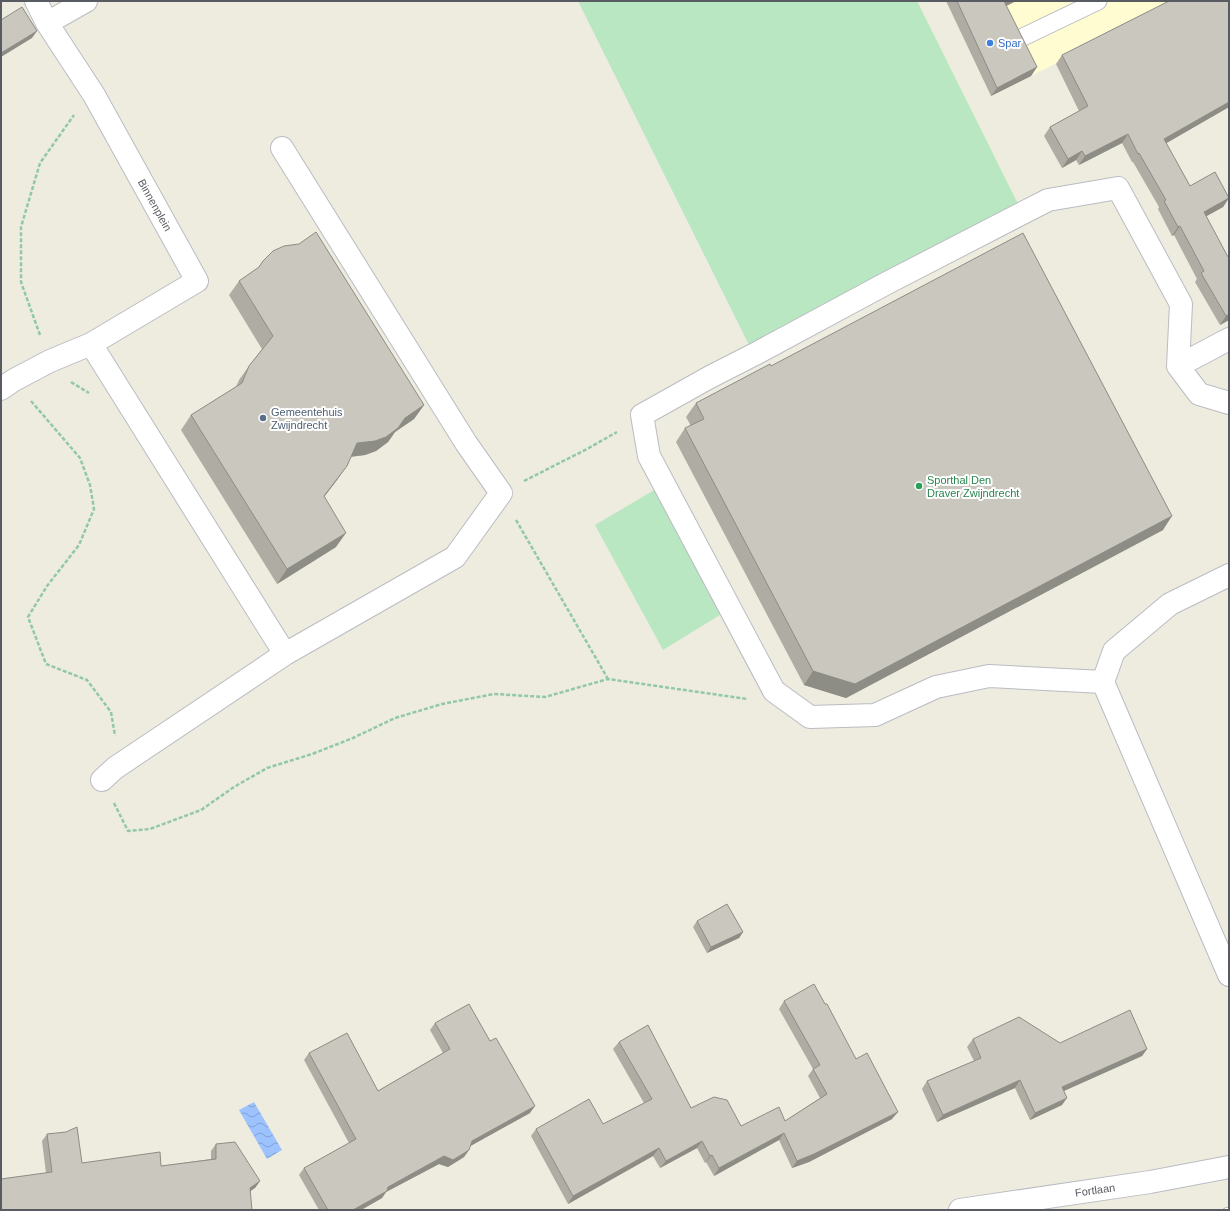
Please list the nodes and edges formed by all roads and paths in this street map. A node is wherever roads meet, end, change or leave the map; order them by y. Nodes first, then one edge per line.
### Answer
1 (36, 1) edge
2 (86, 1) edge
3 (1098, 1) edge
4 (47, 23) junction
5 (1023, 36) edge
6 (94, 95) junction
7 (282, 148) dead end
8 (1229, 340) edge
9 (91, 344) junction
10 (50, 361) junction
11 (1178, 366) junction
12 (1, 389) edge
13 (1229, 403) edge
14 (642, 415) junction
15 (501, 493) junction
16 (1229, 575) edge
17 (285, 654) junction
18 (1103, 682) junction
19 (774, 691) junction
20 (102, 780) dead end
21 (1229, 975) edge
22 (1229, 1167) edge
23 (960, 1210) edge

1 - 4 street, Binnenplein
2 - 4 street
3 - 5 lane
4 - 6 street, Binnenplein
6 - 9 street, Binnenplein
6 - 10 path
7 - 15 street
8 - 11 street
9 - 10 street
9 - 17 street
10 - 12 street
11 - 13 street
11 - 14 street
14 - 15 path
14 - 19 street
15 - 17 street
15 - 19 path
16 - 18 street
17 - 20 street
18 - 19 street
18 - 21 street
22 - 23 street, Fortlaan

